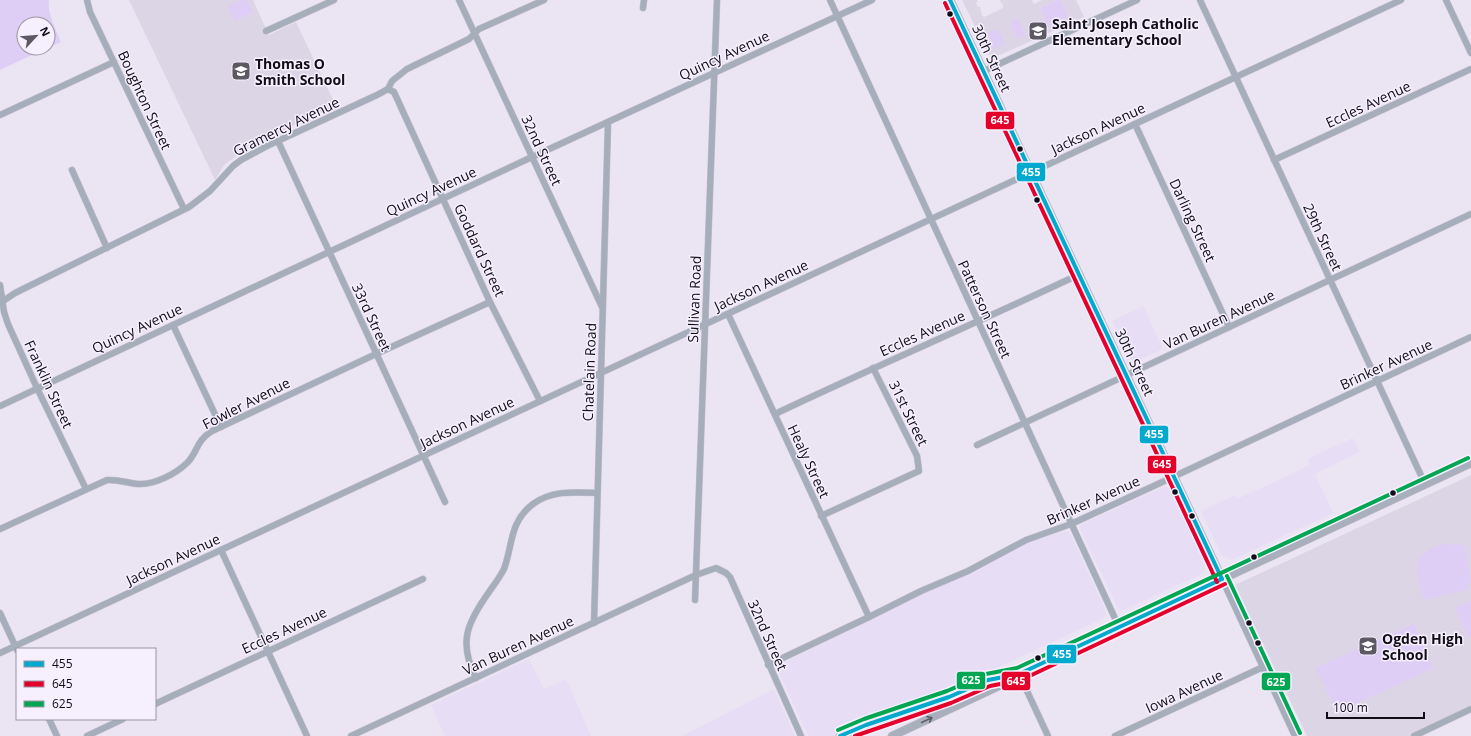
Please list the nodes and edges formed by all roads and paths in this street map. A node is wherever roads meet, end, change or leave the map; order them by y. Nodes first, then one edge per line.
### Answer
1 (87, 0) edge
2 (334, 0) edge
3 (459, 0) edge
4 (544, 0) edge
5 (644, 0) edge
6 (717, 0) edge
7 (830, 0) edge
8 (872, 0) edge
9 (950, 0) edge
10 (1137, 0) edge
11 (1200, 0) edge
12 (1401, 0) edge
13 (1446, 0) edge
14 (643, 8) dead end
15 (837, 16) junction
16 (266, 31) dead end
17 (475, 33) junction
18 (1471, 53) edge
19 (114, 62) junction
20 (1471, 69) edge
21 (984, 71) junction
22 (714, 72) junction
23 (1236, 77) junction
24 (388, 89) junction
25 (0, 115) edge
26 (608, 123) junction
27 (1135, 124) junction
28 (278, 141) junction
29 (532, 156) junction
30 (1274, 160) junction
31 (72, 170) dead end
32 (1031, 172) junction
33 (443, 199) junction
34 (184, 209) junction
35 (1471, 214) edge
36 (931, 219) junction
37 (107, 248) junction
38 (329, 252) junction
39 (1080, 274) junction
40 (1330, 279) junction
41 (0, 285) edge
42 (1, 302) edge
43 (490, 302) junction
44 (604, 309) junction
45 (728, 314) junction
46 (978, 322) junction
47 (706, 324) junction
48 (173, 325) junction
49 (1229, 327) junction
50 (1471, 338) edge
51 (376, 354) junction
52 (873, 368) junction
53 (601, 373) junction
54 (1127, 375) junction
55 (1377, 381) junction
56 (36, 388) junction
57 (540, 401) junction
58 (0, 406) edge
59 (775, 414) junction
60 (1024, 423) junction
61 (221, 427) junction
62 (977, 445) dead end
63 (424, 455) junction
64 (1471, 463) edge
65 (1175, 477) junction
66 (1426, 484) junction
67 (86, 489) junction
68 (597, 493) junction
69 (445, 502) dead end
70 (822, 516) junction
71 (1071, 524) junction
72 (0, 529) edge
73 (221, 550) junction
74 (696, 575) junction
75 (423, 579) dead end
76 (1222, 579) junction
77 (695, 600) dead end
78 (0, 613) edge
79 (869, 617) junction
80 (594, 623) junction
81 (1119, 627) junction
82 (16, 648) edge
83 (268, 651) junction
84 (0, 653) edge
85 (768, 665) junction
86 (1263, 667) junction
87 (1019, 674) junction
88 (476, 678) junction
89 (156, 704) edge
90 (1471, 709) edge
91 (49, 720) edge
92 (121, 720) edge
93 (1417, 735) edge
94 (57, 736) edge
95 (87, 736) edge
96 (307, 736) edge
97 (351, 736) edge
98 (801, 736) edge
99 (840, 736) edge
100 (892, 736) edge
101 (1048, 736) edge
102 (1115, 736) edge
103 (1295, 736) edge

1 - 19 street, Boughton Street
2 - 16 street
3 - 17 street, 32nd Street
4 - 17 street, Gramercy Avenue
5 - 14 street
6 - 22 street, Sullivan Road
7 - 15 street, Patterson Street
8 - 15 street, Quincy Avenue
9 - 21 main road, 30th Street
10 - 21 street
11 - 23 street, 29th Street
12 - 23 street, Jackson Avenue
13 - 18 street
15 - 22 street, Quincy Avenue
15 - 36 street, Patterson Street
17 - 24 street, Gramercy Avenue
17 - 29 street, 32nd Street
19 - 25 street
19 - 34 street, Boughton Street
20 - 30 street, Eccles Avenue
21 - 32 main road, 30th Street
22 - 26 street, Quincy Avenue
22 - 47 street, Sullivan Road
23 - 27 street, Jackson Avenue
23 - 30 street, 29th Street
24 - 28 street, Gramercy Avenue
24 - 33 street, Goddard Street
26 - 29 street, Quincy Avenue
26 - 44 street, Chatelain Road
27 - 32 street, Jackson Avenue
27 - 49 street, Darling Street
28 - 34 street, Gramercy Avenue
28 - 38 street, 33rd Street
29 - 33 street, Quincy Avenue
29 - 44 street, 32nd Street
30 - 40 street, 29th Street
31 - 37 street
32 - 36 street, Jackson Avenue
32 - 39 main road, 30th Street
33 - 38 street, Quincy Avenue
33 - 43 street, Goddard Street
34 - 37 street, Gramercy Avenue
35 - 40 street, Van Buren Avenue
36 - 45 street, Jackson Avenue
36 - 46 street, Patterson Street
37 - 42 street, Gramercy Avenue
38 - 48 street, Quincy Avenue
38 - 51 street, 33rd Street
39 - 46 street, Eccles Avenue
39 - 54 main road, 30th Street
40 - 49 street, Van Buren Avenue
40 - 55 street, 29th Street
41 - 42 street, Franklin Street
42 - 56 street, Franklin Street
43 - 51 street, Fowler Avenue
43 - 57 street, Goddard Street
44 - 53 street, Chatelain Road
45 - 47 street, Jackson Avenue
45 - 59 street, Healy Street
46 - 52 street, Eccles Avenue
46 - 60 street, Patterson Street
47 - 53 street, Jackson Avenue
47 - 74 street, Sullivan Road
48 - 56 street, Quincy Avenue
48 - 61 street
49 - 54 street, Van Buren Avenue
50 - 55 street, Brinker Avenue
51 - 61 street, Fowler Avenue
51 - 63 street, 33rd Street
52 - 59 street, Eccles Avenue
52 - 70 street, 31st Street
53 - 57 street, Jackson Avenue
53 - 68 street, Chatelain Road
54 - 60 street, Van Buren Avenue
54 - 65 main road, 30th Street
55 - 65 street, Brinker Avenue
55 - 66 street, 29th Street
56 - 58 street, Quincy Avenue
56 - 67 street, Franklin Street
57 - 63 street, Jackson Avenue
59 - 70 street, Healy Street
60 - 62 street, Van Buren Avenue
60 - 71 street, Patterson Street
61 - 67 street, Fowler Avenue
63 - 69 street, 33rd Street
63 - 73 street, Jackson Avenue
64 - 66 main road
65 - 71 street, Brinker Avenue
65 - 76 main road, 30th Street
66 - 76 main road
67 - 72 street, Fowler Avenue
68 - 80 street, Chatelain Road
68 - 88 street
70 - 79 street, Healy Street
71 - 79 street, Brinker Avenue
71 - 81 street, Patterson Street
73 - 82 street, Jackson Avenue
73 - 83 street
74 - 77 street, Sullivan Road
74 - 80 street, Van Buren Avenue
74 - 85 street, 32nd Street
75 - 83 street, Eccles Avenue
76 - 81 main road
76 - 86 street, 30th Street
78 - 82 street
79 - 85 street, Brinker Avenue
80 - 88 street, Van Buren Avenue
81 - 87 main road
82 - 84 street, Jackson Avenue
83 - 89 street, Eccles Avenue
83 - 96 street
85 - 98 street, 32nd Street
86 - 102 street, Iowa Avenue
86 - 103 street, 30th Street
87 - 99 main road
100 -> 87 main road
87 - 101 street
88 - 97 street, Van Buren Avenue
90 - 93 street
91 - 94 street
92 - 95 street

